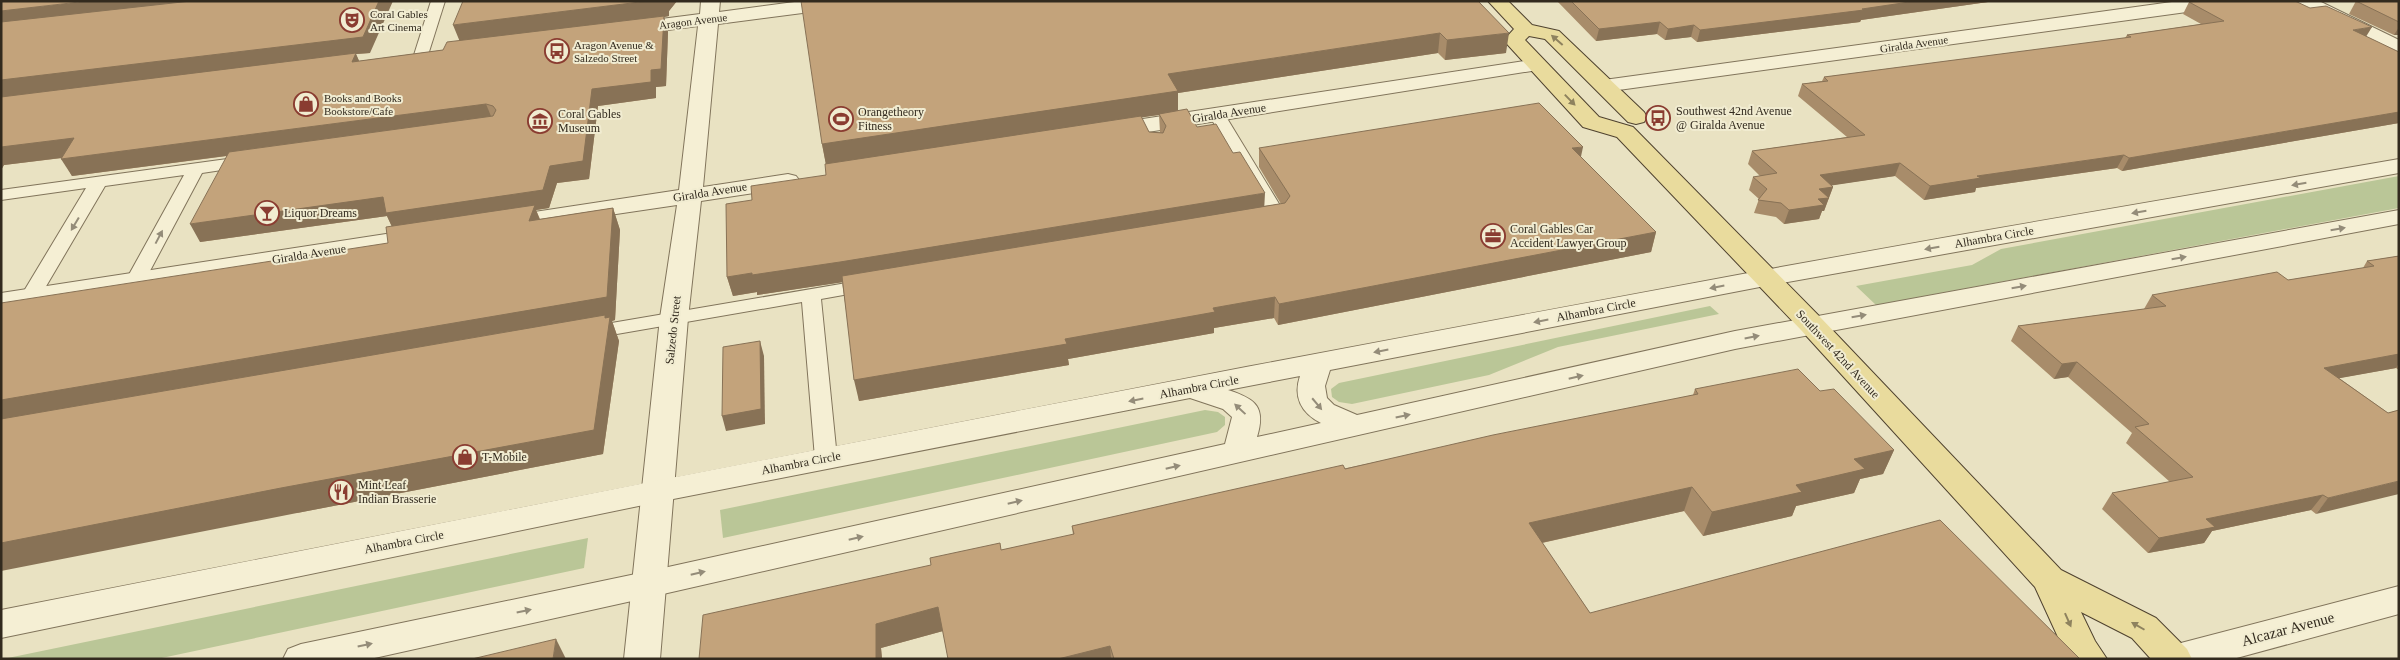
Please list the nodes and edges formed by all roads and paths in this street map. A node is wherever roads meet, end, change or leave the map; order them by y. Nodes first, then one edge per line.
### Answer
1 (438, 1) edge
2 (849, 1) edge
3 (1497, 1) edge
4 (2223, 1) edge
5 (2303, 1) edge
6 (710, 10) edge
7 (614, 30) edge
8 (1524, 30) junction
9 (2399, 48) edge
10 (420, 55) edge
11 (1537, 65) junction
12 (1604, 86) junction
13 (1217, 115) junction
14 (1630, 124) junction
15 (1088, 135) edge
16 (265, 159) edge
17 (2399, 166) edge
18 (196, 168) junction
19 (805, 178) edge
20 (100, 182) junction
21 (1, 195) edge
22 (690, 195) junction
23 (2399, 218) edge
24 (1248, 222) edge
25 (478, 228) edge
26 (449, 232) edge
27 (1765, 278) junction
28 (136, 280) junction
29 (888, 282) edge
30 (811, 295) junction
31 (31, 296) junction
32 (1, 301) edge
33 (674, 318) junction
34 (1811, 324) junction
35 (569, 336) edge
36 (1318, 363) junction
37 (1194, 388) junction
38 (1356, 426) junction
39 (1237, 453) junction
40 (826, 458) junction
41 (658, 491) junction
42 (2050, 579) junction
43 (650, 584) junction
44 (2399, 600) edge
45 (4, 625) edge
46 (301, 659) edge
47 (642, 659) edge
48 (2090, 659) edge
49 (2175, 659) edge

1 - 10 lane
2 - 6 street, Aragon Avenue
3 - 8 main road
4 - 12 street, Giralda Avenue
5 - 9 street
6 - 7 street, Aragon Avenue
6 - 22 street, Salzedo Street
8 - 11 main road, Southwest 42nd Avenue
12 -> 8 main road, Southwest 42nd Avenue
11 - 13 street, Giralda Avenue
11 - 14 main road, Southwest 42nd Avenue
12 - 14 main road, Southwest 42nd Avenue
13 - 15 street, Giralda Avenue
13 - 24 lane
14 - 27 main road, Southwest 42nd Avenue
16 - 18 lane
17 -> 27 street, Alhambra Circle
18 - 20 lane
28 -> 18 lane
19 - 22 street, Giralda Avenue
20 - 21 lane
20 -> 31 lane
22 - 25 street, Giralda Avenue
22 - 33 street, Salzedo Street
34 -> 23 street
26 - 28 street, Giralda Avenue
27 - 34 main road, Southwest 42nd Avenue
27 -> 36 street, Alhambra Circle
28 - 31 street, Giralda Avenue
29 - 30 lane
30 - 33 lane
30 - 40 lane
31 - 32 street, Giralda Avenue
33 - 35 lane
33 - 41 street, Salzedo Street
38 -> 34 street
34 - 42 main road, Southwest 42nd Avenue
36 - 37 street, Alhambra Circle
36 -> 38 street
39 -> 37 street
37 -> 40 street, Alhambra Circle
38 - 39 street
43 -> 39 street
40 - 41 street, Alhambra Circle
41 - 43 street, Salzedo Street
41 - 45 street, Alhambra Circle
42 -> 48 main road, Southwest 42nd Avenue
49 -> 42 main road, Southwest 42nd Avenue
46 -> 43 street
43 - 47 street, Salzedo Street
44 - 49 street, Alcazar Avenue

